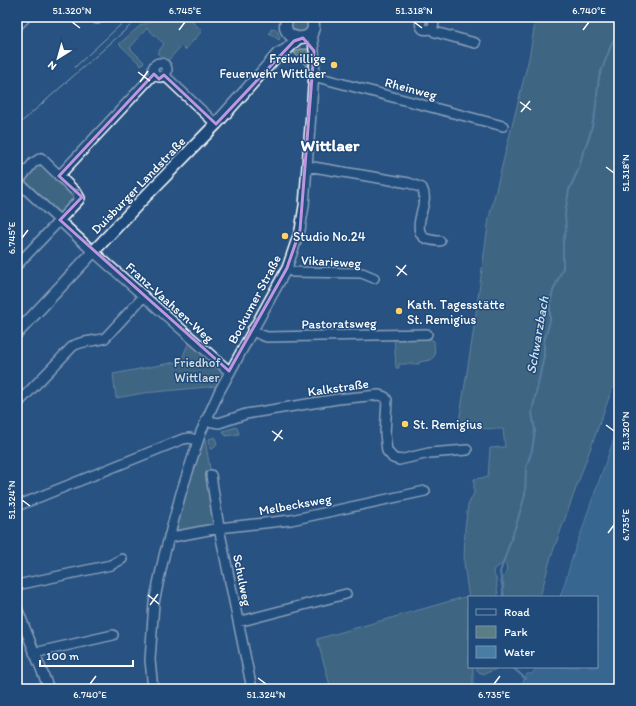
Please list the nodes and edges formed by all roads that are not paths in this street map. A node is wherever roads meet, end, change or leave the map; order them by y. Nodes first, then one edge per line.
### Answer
1 (26, 17) edge
2 (288, 17) edge
3 (424, 17) edge
4 (430, 17) edge
5 (312, 18) edge
6 (17, 26) edge
7 (432, 29) junction
8 (312, 31) junction
9 (288, 32) junction
10 (300, 38) junction
11 (475, 43) dead end
12 (314, 51) junction
13 (278, 54) junction
14 (313, 76) junction
15 (216, 124) junction
16 (502, 126) dead end
17 (307, 166) junction
18 (59, 176) junction
19 (17, 182) edge
20 (60, 220) junction
21 (440, 241) dead end
22 (94, 252) junction
23 (17, 265) edge
24 (286, 268) junction
25 (374, 278) dead end
26 (144, 296) junction
27 (252, 330) junction
28 (17, 333) edge
29 (427, 334) dead end
30 (229, 371) junction
31 (17, 404) edge
32 (206, 419) junction
33 (198, 441) junction
34 (467, 450) dead end
35 (211, 475) dead end
36 (425, 491) dead end
37 (17, 506) edge
38 (219, 528) junction
39 (169, 536) junction
40 (122, 559) dead end
41 (17, 585) edge
42 (346, 594) dead end
43 (17, 608) edge
44 (238, 622) junction
45 (113, 635) dead end
46 (34, 653) junction
47 (49, 689) edge
48 (152, 689) edge
49 (252, 689) edge

1 - 6 street
2 - 9 main road, Duisburger Landstraße
3 - 7 street
4 - 7 street
5 - 8 main road
7 - 11 street
8 - 10 main road, Duisburger Landstraße
8 - 12 street, Bockumer Straße
9 - 10 main road
9 - 13 main road, Duisburger Landstraße
10 - 12 street
10 - 13 main road, Duisburger Landstraße
12 - 14 street, Bockumer Straße
13 - 15 main road, Duisburger Landstraße
14 - 16 street, Rheinweg
14 - 17 street, Bockumer Straße
15 - 18 street
15 - 22 main road, Duisburger Landstraße
17 - 21 street
17 - 24 street, Bockumer Straße
18 - 19 street
20 -> 18 street
19 - 20 street, Franz-Vaahsen-Weg
20 - 22 street, Franz-Vaahsen-Weg
20 - 23 street
22 - 26 street, Franz-Vaahsen-Weg
22 - 28 main road, Duisburger Landstraße
24 - 25 street, Vikarieweg
24 - 27 street, Bockumer Straße
26 - 30 street, Franz-Vaahsen-Weg
26 - 31 street
27 - 29 street, Pastoratsweg
27 - 30 street, Bockumer Straße
30 - 32 street, Bockumer Straße
32 - 33 street, Bockumer Straße
32 - 34 street, Kalkstraße
33 - 37 street
33 - 39 street, Bockumer Straße
35 - 38 street, Schulweg
36 - 38 street, Melbecksweg
38 - 39 street, Melbecksweg
38 - 44 street, Schulweg
39 - 48 street, Bockumer Straße
40 - 41 street
42 - 44 street
43 - 46 street
44 - 49 street, Schulweg
45 - 46 street
46 - 47 street

